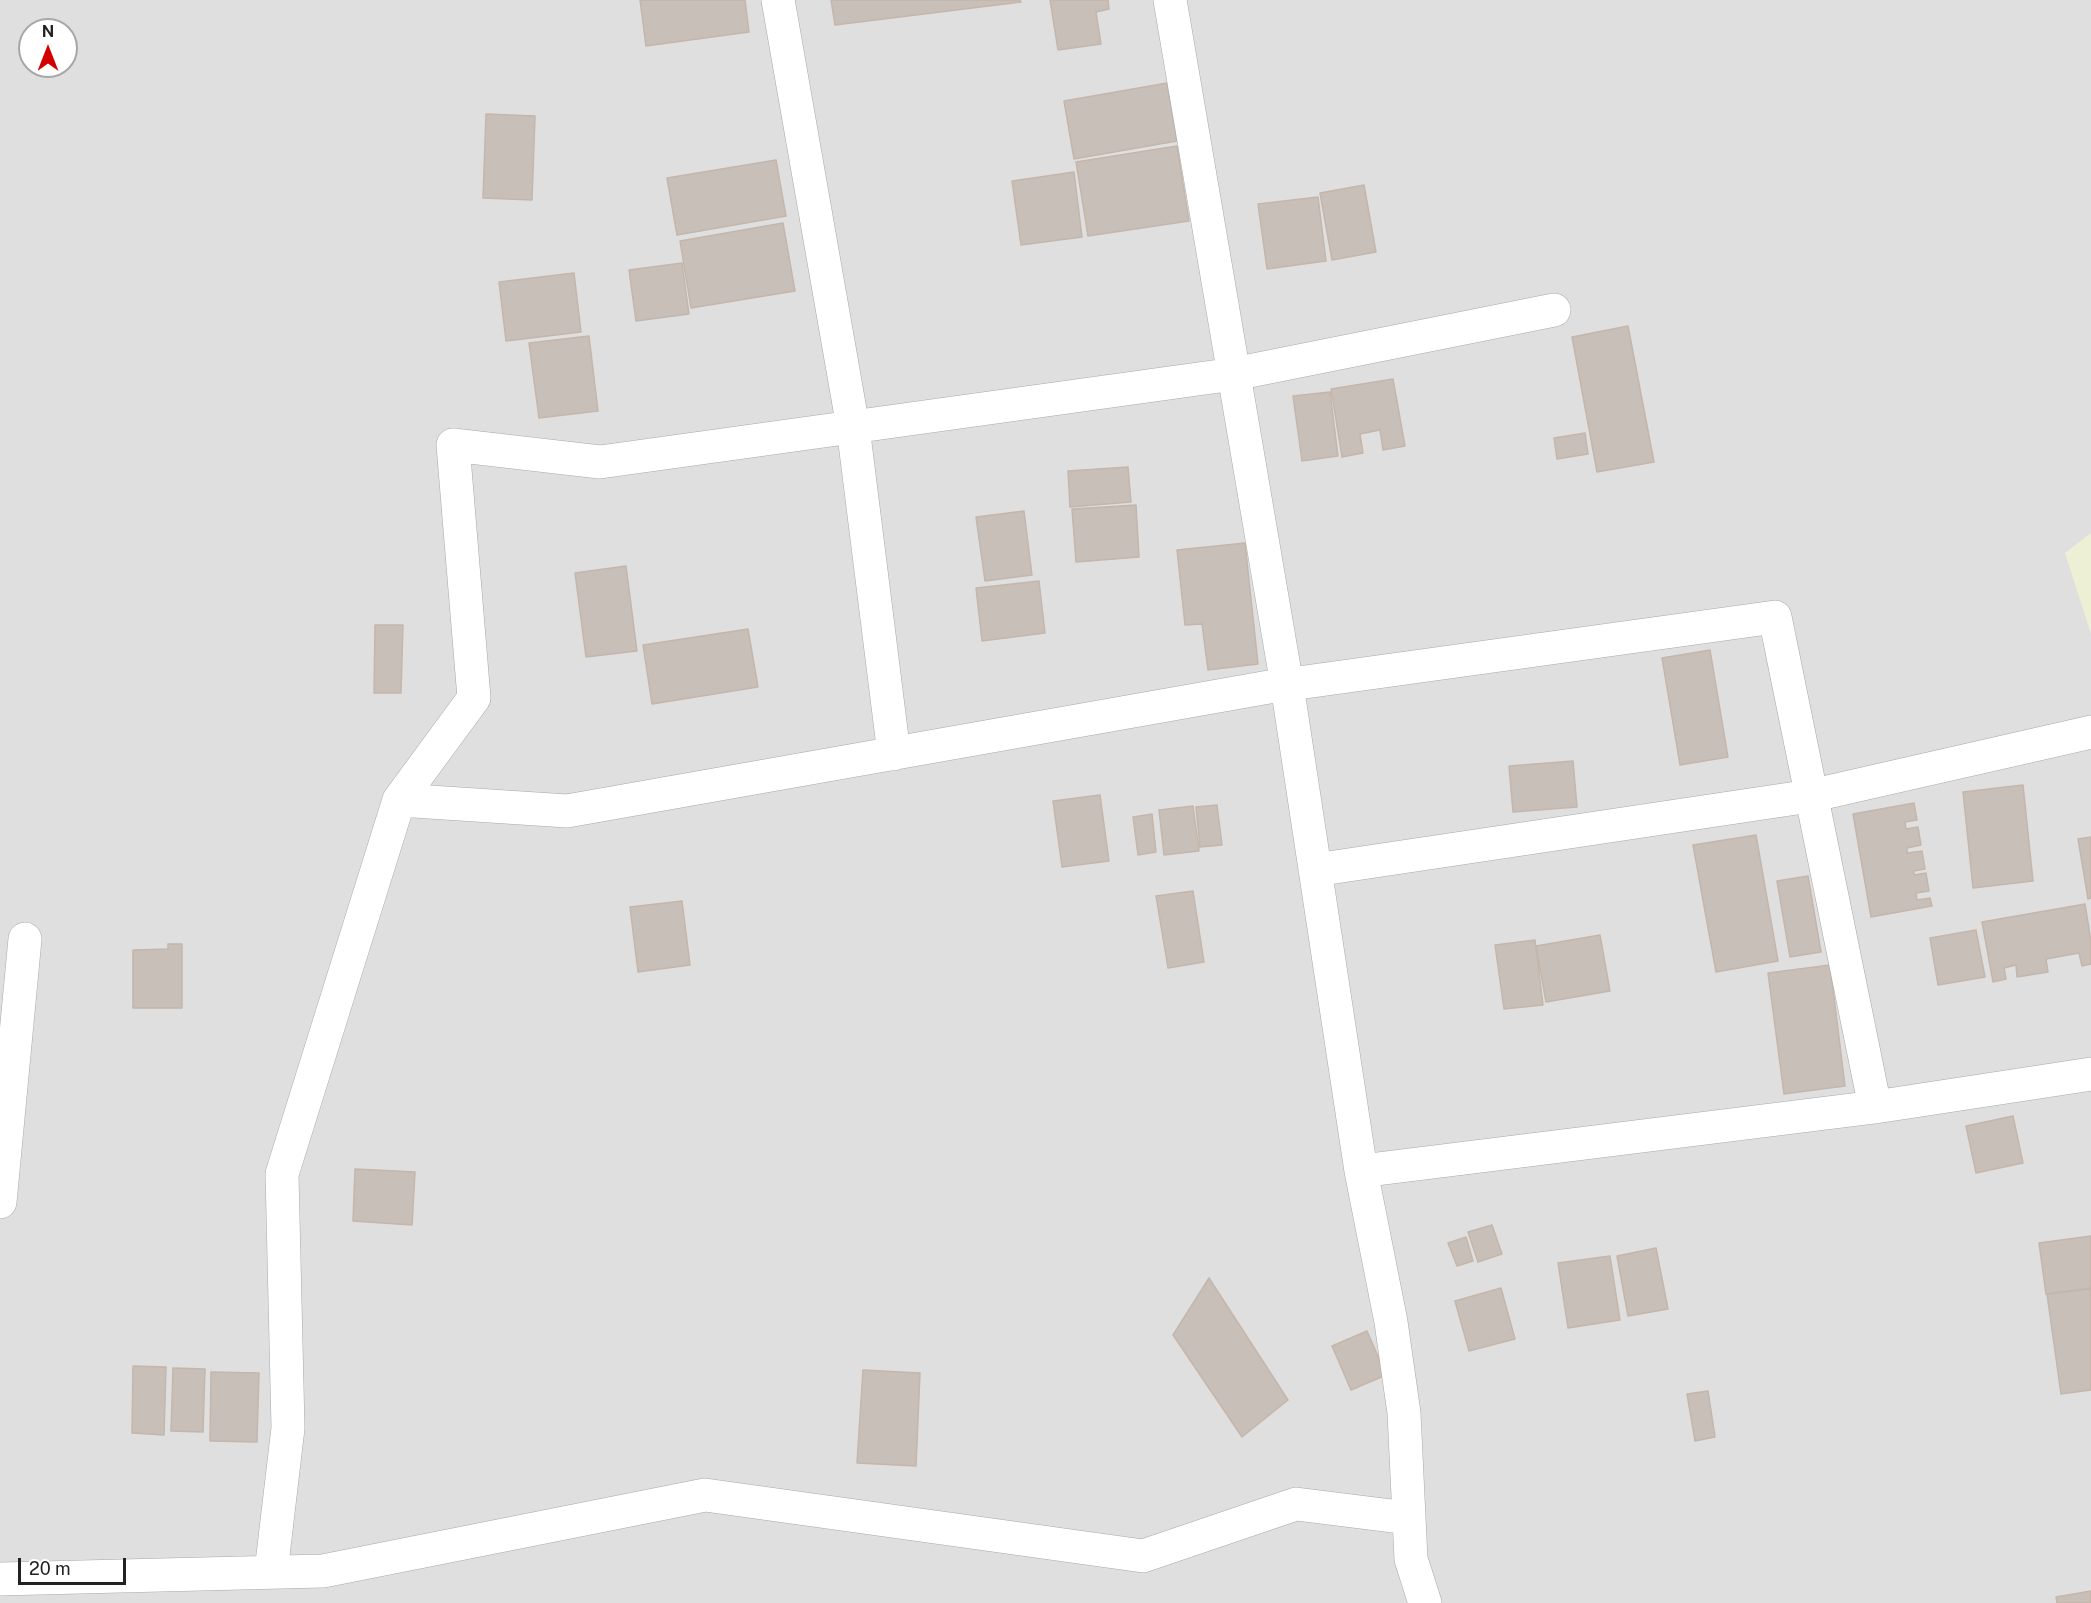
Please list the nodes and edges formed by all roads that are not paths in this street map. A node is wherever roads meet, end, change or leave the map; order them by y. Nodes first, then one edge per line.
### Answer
1 (778, 0) edge
2 (1170, 0) edge
3 (1554, 310) dead end
4 (1234, 374) junction
5 (852, 427) junction
6 (1287, 685) junction
7 (2091, 732) edge
8 (894, 754) junction
9 (1810, 796) junction
10 (399, 800) junction
11 (1315, 870) junction
12 (25, 939) dead end
13 (2091, 1074) edge
14 (1875, 1107) junction
15 (1361, 1171) junction
16 (0, 1202) edge
17 (1408, 1518) junction
18 (271, 1572) junction
19 (0, 1579) edge
20 (1425, 1603) edge

1 - 5 street
2 - 4 street
3 - 4 street
4 - 5 street
4 - 6 street
5 - 8 street
5 - 10 street
6 - 8 street
6 - 9 street
6 - 11 street
7 - 9 street
8 - 10 street
9 - 11 street
9 - 14 street
10 - 18 street
11 - 15 street
12 - 16 street
13 - 14 street
14 - 15 street
15 - 17 street
17 - 18 street
17 - 20 street
18 - 19 street

